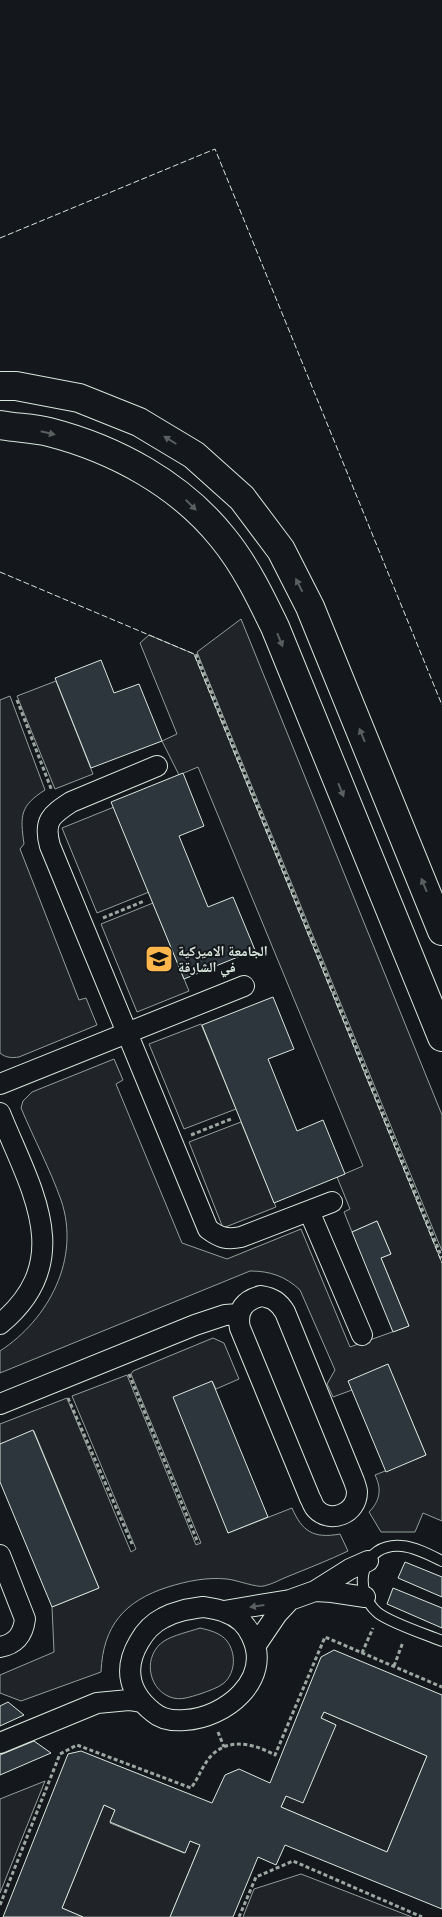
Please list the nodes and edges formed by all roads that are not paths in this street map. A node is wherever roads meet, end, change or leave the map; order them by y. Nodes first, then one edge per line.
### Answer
1 (0, 386) edge
2 (0, 425) edge
3 (157, 766) dead end
4 (442, 931) edge
5 (244, 986) dead end
6 (127, 1033) junction
7 (442, 1036) edge
8 (0, 1084) edge
9 (0, 1113) edge
10 (332, 1202) dead end
11 (309, 1211) junction
12 (239, 1314) junction
13 (0, 1324) edge
14 (362, 1335) dead end
15 (0, 1404) edge
16 (0, 1555) edge
17 (442, 1560) edge
18 (368, 1561) junction
19 (315, 1592) junction
20 (365, 1597) junction
21 (290, 1600) junction
22 (224, 1611) junction
23 (442, 1641) edge
24 (256, 1645) junction
25 (0, 1647) edge
26 (129, 1669) junction
27 (141, 1702) junction
28 (97, 1703) junction
29 (0, 1743) edge

4 -> 1 street
2 -> 7 street
3 - 6 street
5 - 6 street
6 - 8 street
6 - 11 street
9 - 13 street
10 - 11 street
11 - 14 street
12 - 12 street
12 - 15 street
16 - 25 street
17 - 18 lane
18 - 19 street
18 - 20 lane
19 - 20 street
19 - 21 street
20 - 23 lane
21 -> 22 street
21 - 24 street
22 - 24 street
22 - 26 street
24 - 27 street
26 - 27 street
26 - 28 street
27 - 28 street
28 - 29 street

